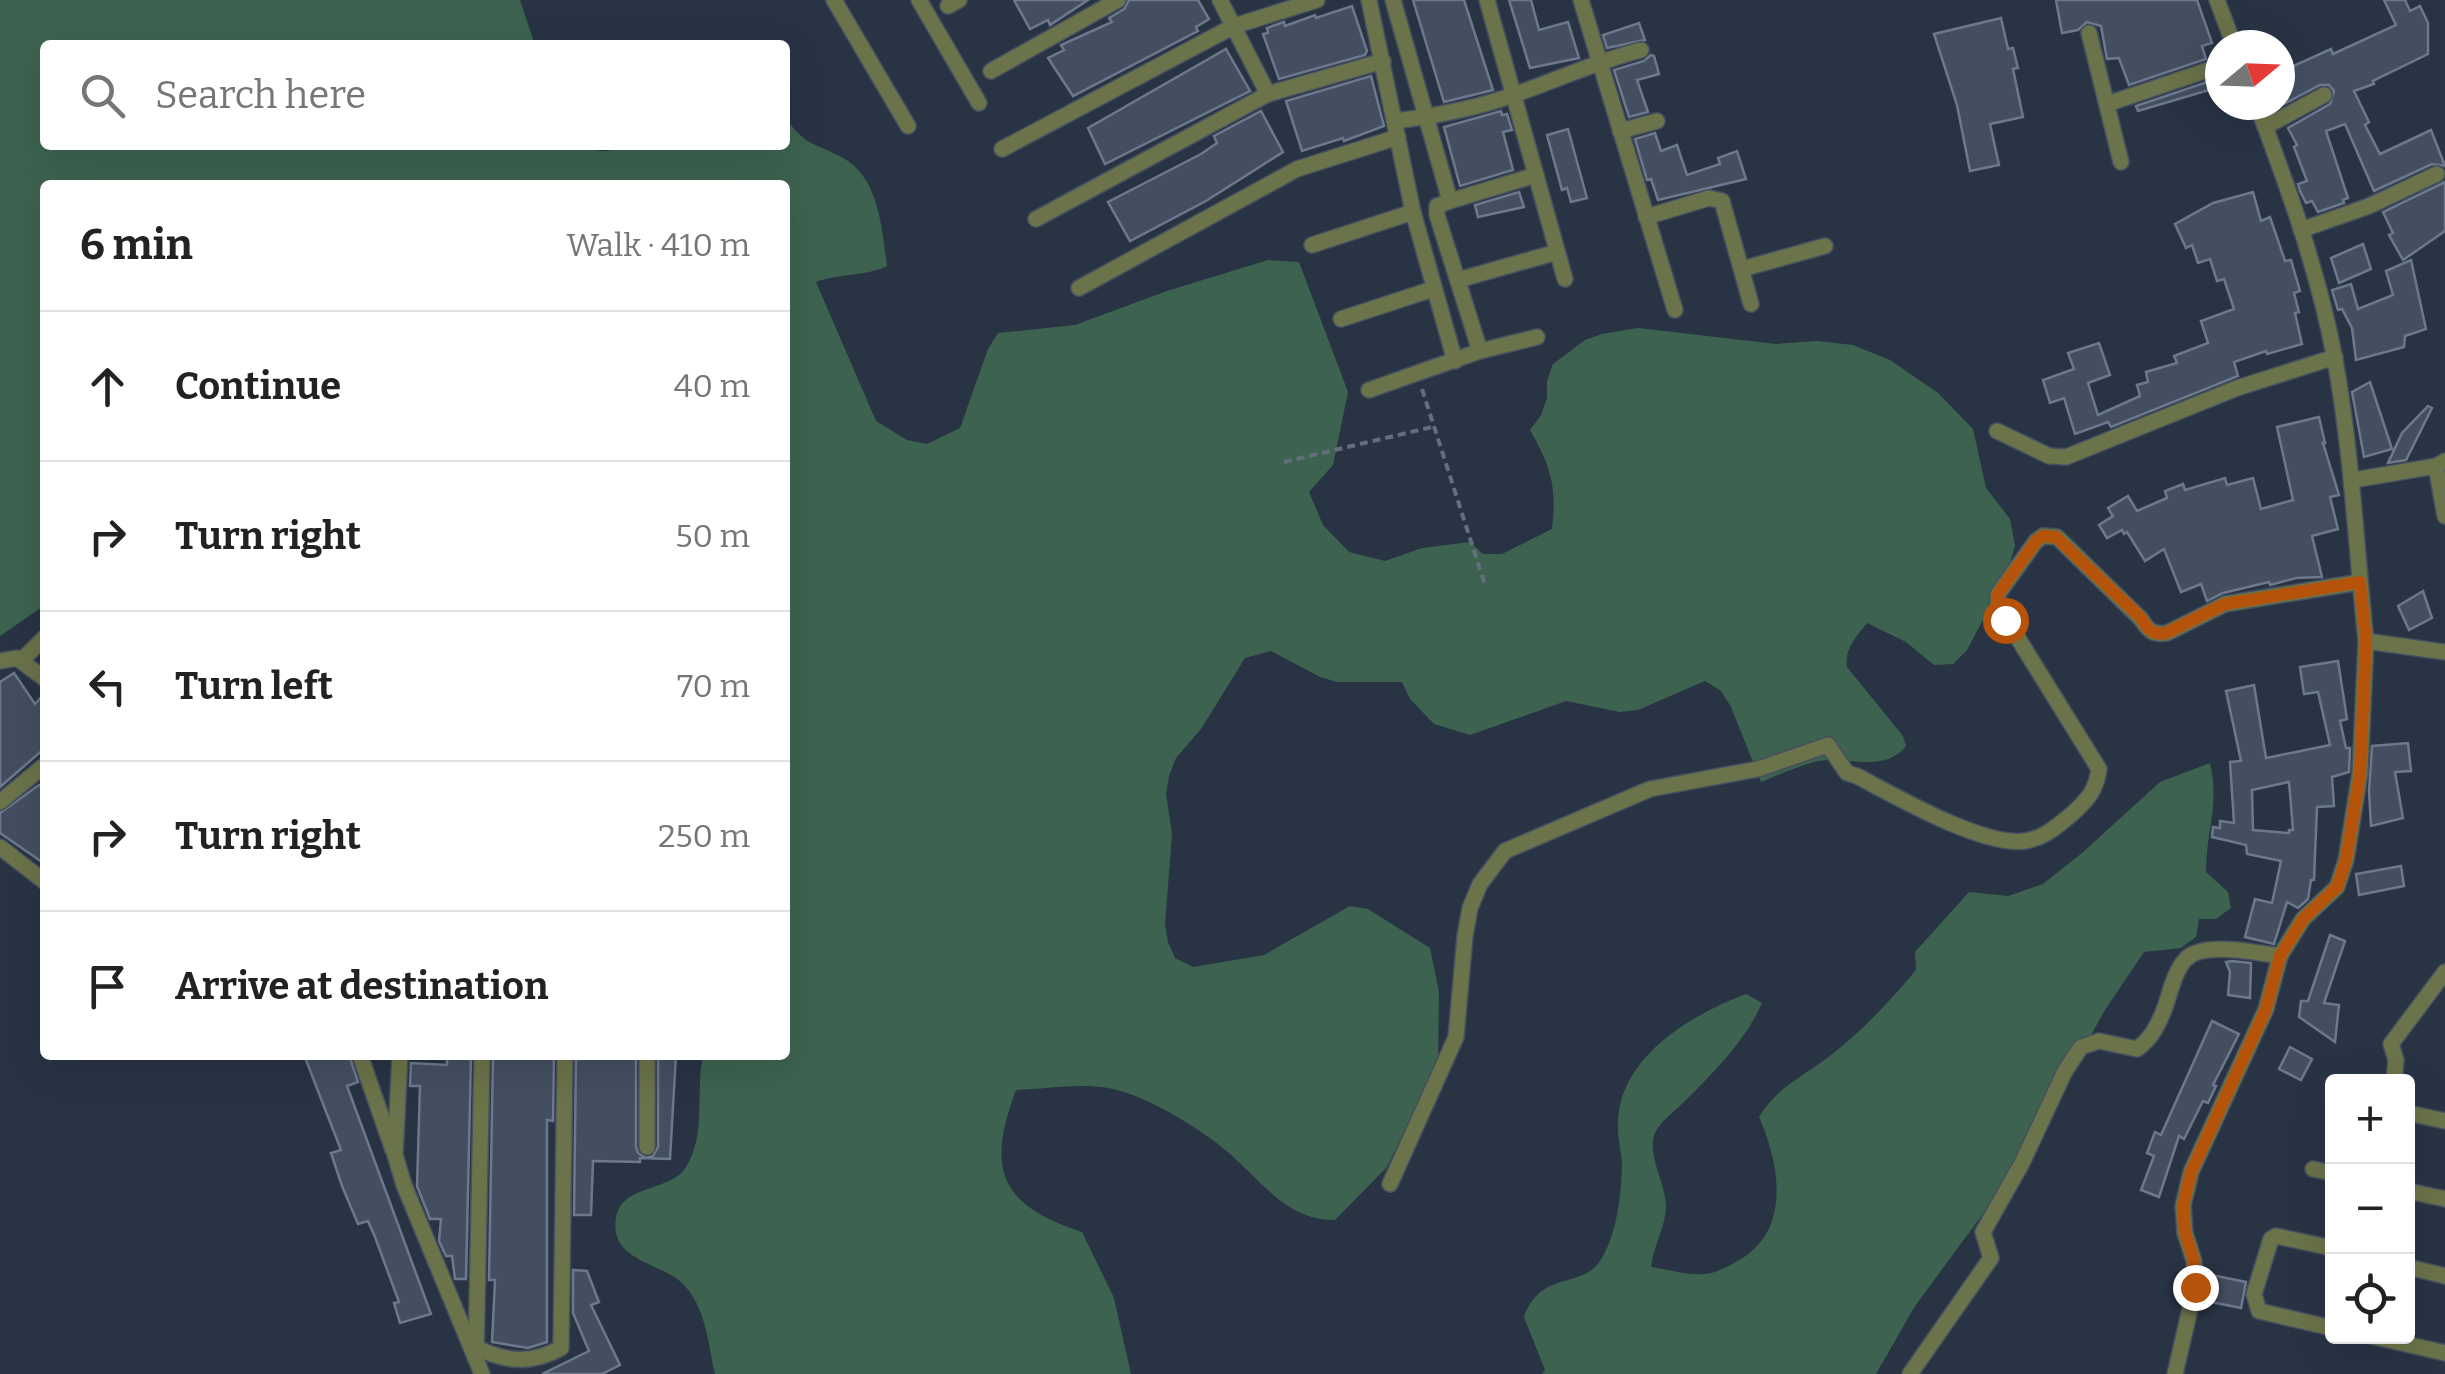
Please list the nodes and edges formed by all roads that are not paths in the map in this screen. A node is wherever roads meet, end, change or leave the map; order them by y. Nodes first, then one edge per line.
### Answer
1 (834, 0) edge
2 (919, 0) edge
3 (1118, 0) edge
4 (1220, 0) edge
5 (1317, 0) edge
6 (1368, 0) edge
7 (1393, 0) edge
8 (1486, 0) edge
9 (1581, 0) edge
10 (2217, 0) edge
11 (1234, 26) junction
12 (2228, 30) edge
13 (2089, 33) dead end
14 (1642, 50) dead end
15 (1383, 61) junction
16 (1598, 61) junction
17 (992, 71) dead end
18 (2205, 71) edge
19 (1268, 94) junction
20 (1513, 95) junction
21 (2324, 95) dead end
22 (979, 103) dead end
23 (2107, 104) junction
24 (1425, 118) junction
25 (2262, 120) edge
26 (1657, 121) dead end
27 (908, 126) dead end
28 (2265, 127) junction
29 (1396, 129) junction
30 (1620, 131) junction
31 (1002, 150) dead end
32 (2122, 162) dead end
33 (2437, 174) dead end
34 (1536, 175) junction
35 (1450, 201) junction
36 (1413, 212) junction
37 (1646, 217) junction
38 (1036, 220) dead end
39 (2302, 230) junction
40 (1312, 246) dead end
41 (1825, 246) dead end
42 (1557, 252) junction
43 (1742, 270) junction
44 (1564, 279) dead end
45 (1458, 280) junction
46 (1079, 288) dead end
47 (1433, 289) junction
48 (1751, 304) dead end
49 (1675, 310) dead end
50 (1341, 319) dead end
51 (1537, 337) dead end
52 (1480, 352) junction
53 (2335, 357) junction
54 (1455, 361) junction
55 (1369, 390) dead end
56 (1997, 431) dead end
57 (2440, 464) edge
58 (2353, 480) junction
59 (2445, 516) edge
60 (2360, 582) junction
61 (2366, 641) junction
62 (40, 642) edge
63 (2445, 652) edge
64 (22, 660) junction
65 (0, 661) edge
66 (40, 675) edge
67 (40, 774) edge
68 (0, 802) edge
69 (0, 848) edge
70 (40, 878) edge
71 (2280, 956) junction
72 (2445, 972) edge
73 (362, 1060) edge
74 (400, 1060) edge
75 (482, 1060) edge
76 (564, 1060) edge
77 (647, 1060) edge
78 (2395, 1074) edge
79 (2415, 1115) edge
80 (2445, 1121) edge
81 (647, 1147) dead end
82 (395, 1155) junction
83 (2313, 1168) dead end
84 (2325, 1171) edge
85 (1390, 1184) dead end
86 (2415, 1192) edge
87 (2445, 1199) edge
88 (2325, 1246) edge
89 (2415, 1269) edge
90 (2445, 1276) edge
91 (2325, 1326) edge
92 (2406, 1344) edge
93 (2445, 1353) edge
94 (478, 1361) edge
95 (1910, 1374) edge
96 (2174, 1374) edge

1 - 27 street
2 - 22 street
3 - 17 street
4 - 11 street
5 - 11 street
6 - 15 street
7 - 24 street
8 - 20 street
9 - 16 street
10 - 12 street
11 - 19 street
11 - 31 street
13 - 23 street
14 - 16 street
15 - 19 street
15 - 29 street
16 - 20 street
16 - 30 street
18 - 23 street
19 - 38 street
20 - 24 street
20 - 34 street
21 - 28 street
23 - 32 street
24 - 29 street
24 - 35 street
25 - 28 street
26 - 30 street
28 - 39 street
29 - 36 street
29 - 46 street
30 - 37 street
33 - 39 street
34 - 35 street
34 - 42 street
35 - 45 street
36 - 40 street
36 - 47 street
37 - 43 street
37 - 49 street
39 - 53 street
41 - 43 street
42 - 44 street
42 - 45 street
43 - 48 street
45 - 52 street
47 - 50 street
47 - 54 street
51 - 52 street
52 - 54 street
53 - 56 street
53 - 58 street
54 - 55 street
57 - 58 street
57 - 59 street
58 - 60 street
60 - 61 street
60 - 85 street
61 - 63 street
61 - 71 street
62 - 64 street
64 - 65 street
64 - 66 street
67 - 68 street
69 - 70 street
71 - 95 street
71 - 96 street
72 - 78 street
73 - 82 street
74 - 82 street
75 - 94 street
76 - 94 street
77 - 81 street
79 - 80 street
82 - 94 street
83 - 84 street
86 - 87 street
88 - 91 street
89 - 90 street
92 - 93 street

